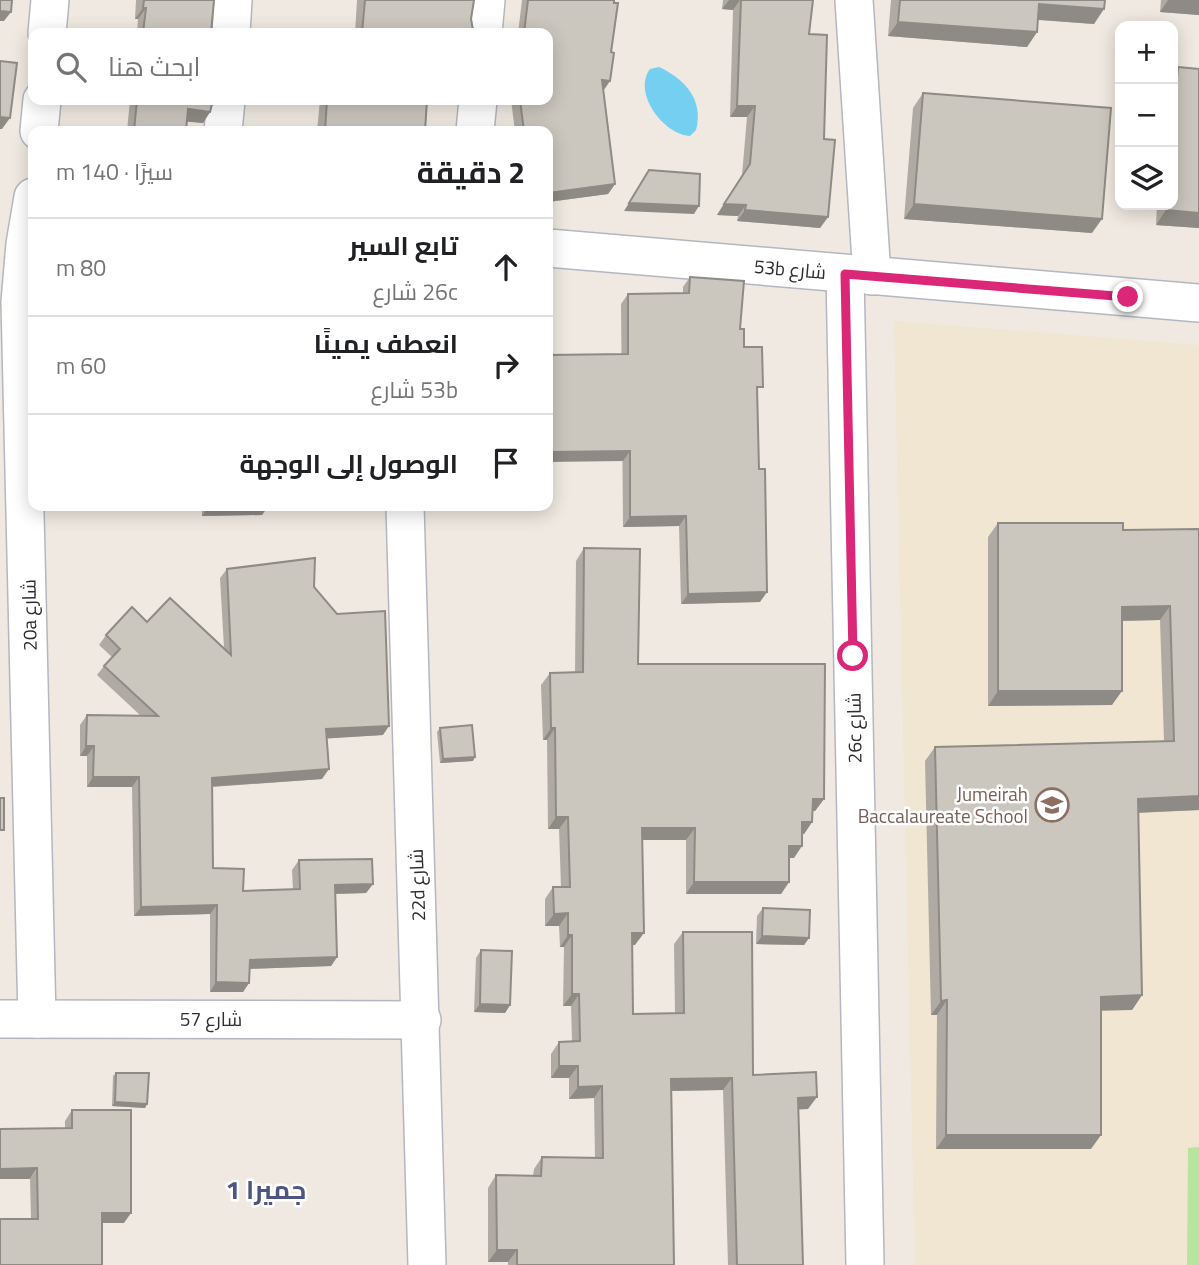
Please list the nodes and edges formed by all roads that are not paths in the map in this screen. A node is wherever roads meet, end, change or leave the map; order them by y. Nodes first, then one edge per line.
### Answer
1 (50, 0) edge
2 (233, 0) edge
3 (486, 0) edge
4 (854, 0) edge
5 (47, 28) edge
6 (231, 28) edge
7 (483, 28) edge
8 (42, 105) edge
9 (226, 105) edge
10 (478, 105) edge
11 (39, 126) edge
12 (223, 126) edge
13 (475, 126) edge
14 (25, 208) edge
15 (553, 248) edge
16 (858, 275) junction
17 (1199, 303) edge
18 (405, 511) edge
19 (15, 653) edge
20 (0, 1019) edge
21 (37, 1019) junction
22 (422, 1020) junction
23 (427, 1265) edge
24 (865, 1265) edge

1 - 5 street
2 - 6 street
3 - 7 street
4 - 16 street, 26c شارع
8 - 11 street
9 - 12 street
10 - 13 street
14 - 19 street, 20a شارع
15 - 16 street, 53b شارع
16 - 17 street, 53b شارع
16 - 24 street, 26c شارع
18 - 22 street, 22d شارع
19 - 21 street, 20a شارع
20 - 21 street, شارع 57
21 - 22 street, شارع 57
22 - 23 street, 22d شارع

